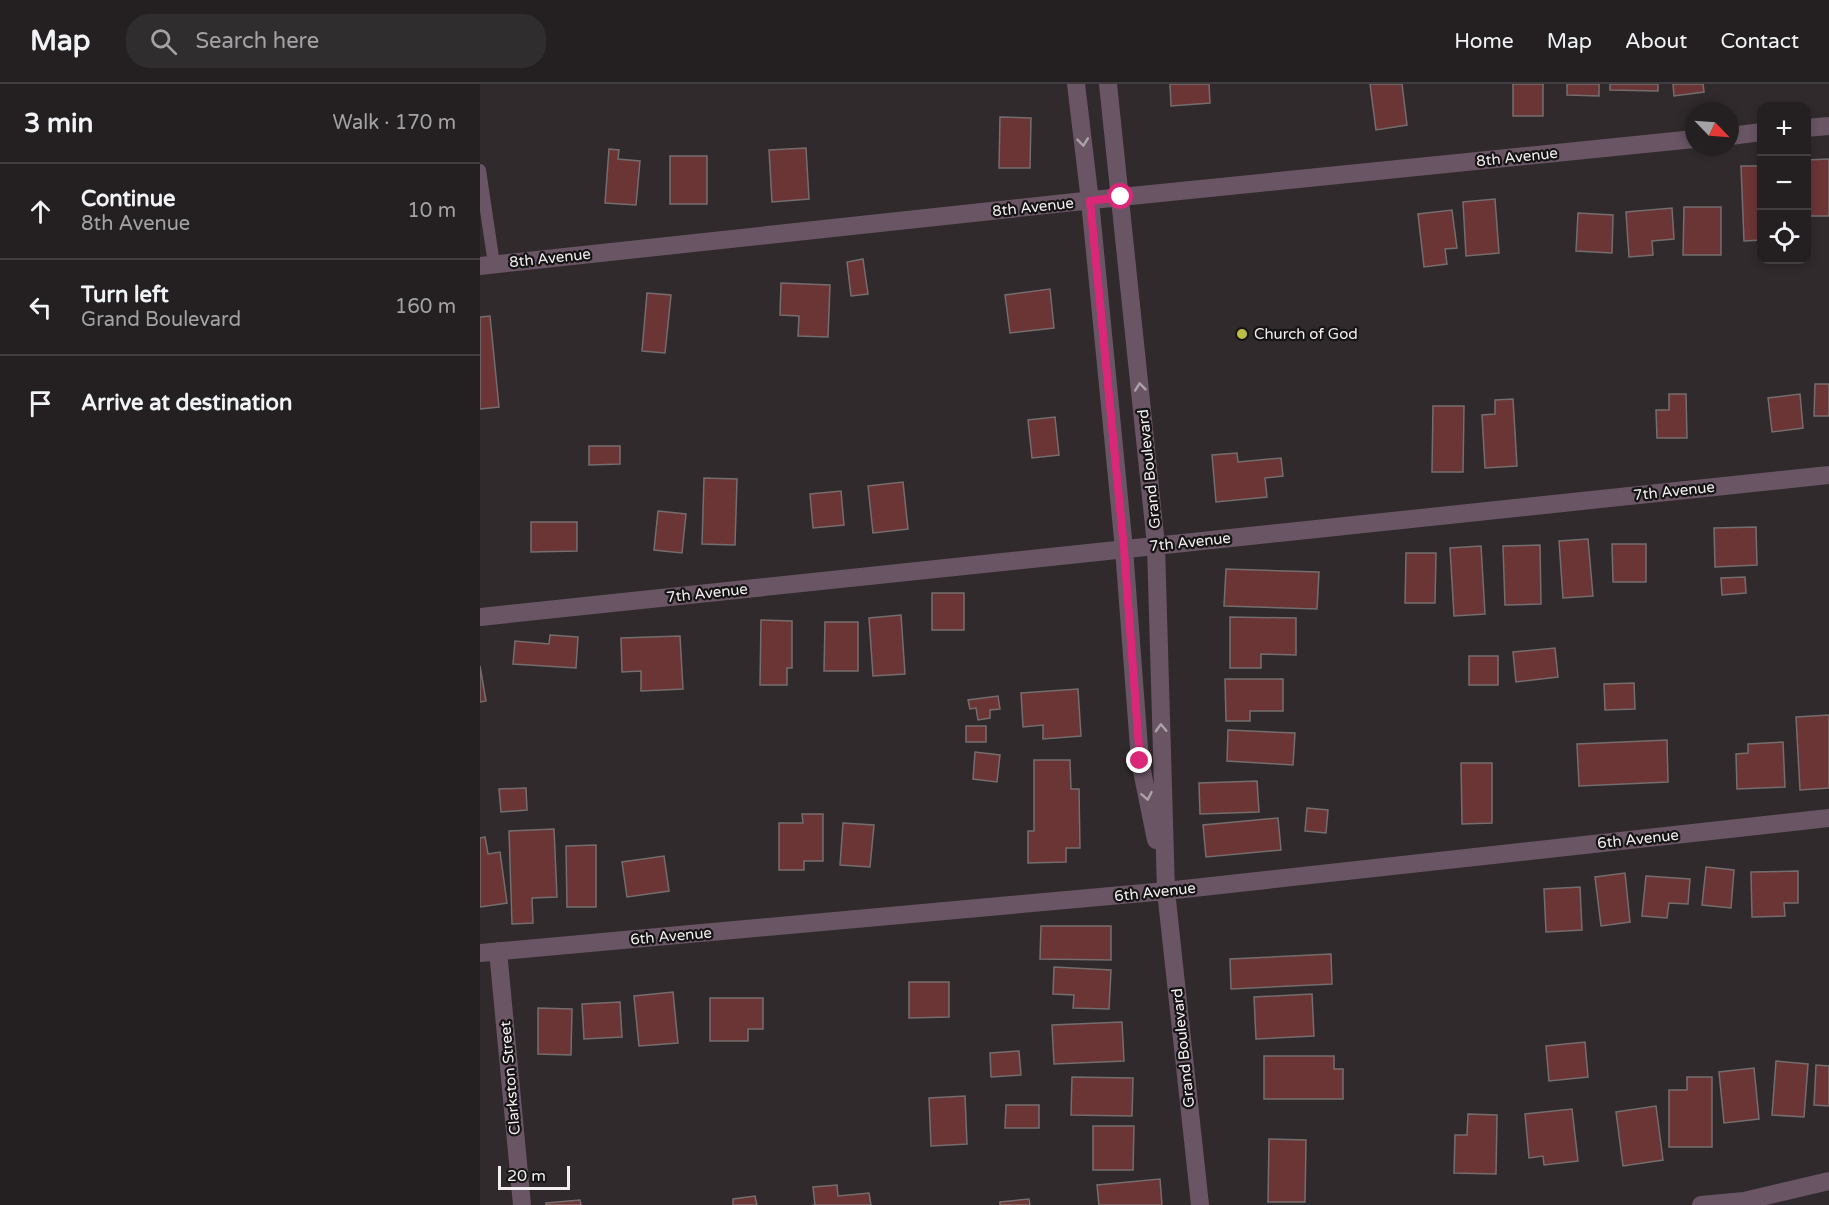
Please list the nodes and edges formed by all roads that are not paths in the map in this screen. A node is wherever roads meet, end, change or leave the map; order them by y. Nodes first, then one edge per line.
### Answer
1 (1076, 84) edge
2 (1108, 84) edge
3 (1829, 126) edge
4 (1811, 128) edge
5 (1757, 133) edge
6 (1739, 135) edge
7 (1685, 140) edge
8 (480, 170) edge
9 (1121, 197) junction
10 (1090, 201) junction
11 (487, 265) edge
12 (1829, 475) edge
13 (1156, 546) junction
14 (1124, 549) junction
15 (480, 617) edge
16 (1829, 818) edge
17 (1166, 891) junction
18 (489, 952) edge
19 (1829, 1181) edge
20 (522, 1205) edge
21 (1200, 1205) edge
22 (1701, 1205) edge

1 -> 10 street, Grand Boulevard
2 - 9 street, Grand Boulevard
3 - 4 street
5 - 6 street
7 - 9 street, 8th Avenue
8 - 11 lane
9 - 10 street, 8th Avenue
13 -> 9 street, Grand Boulevard
10 - 11 street, 8th Avenue
10 - 14 street, Grand Boulevard
12 - 13 street, 7th Avenue
13 - 14 street, 7th Avenue
17 -> 13 street, Grand Boulevard
14 - 15 street, 7th Avenue
14 -> 17 street, Grand Boulevard
16 - 17 street, 6th Avenue
17 - 18 street, 6th Avenue
17 - 21 street, Grand Boulevard
18 - 20 street, Clarkston Street
19 - 22 street

